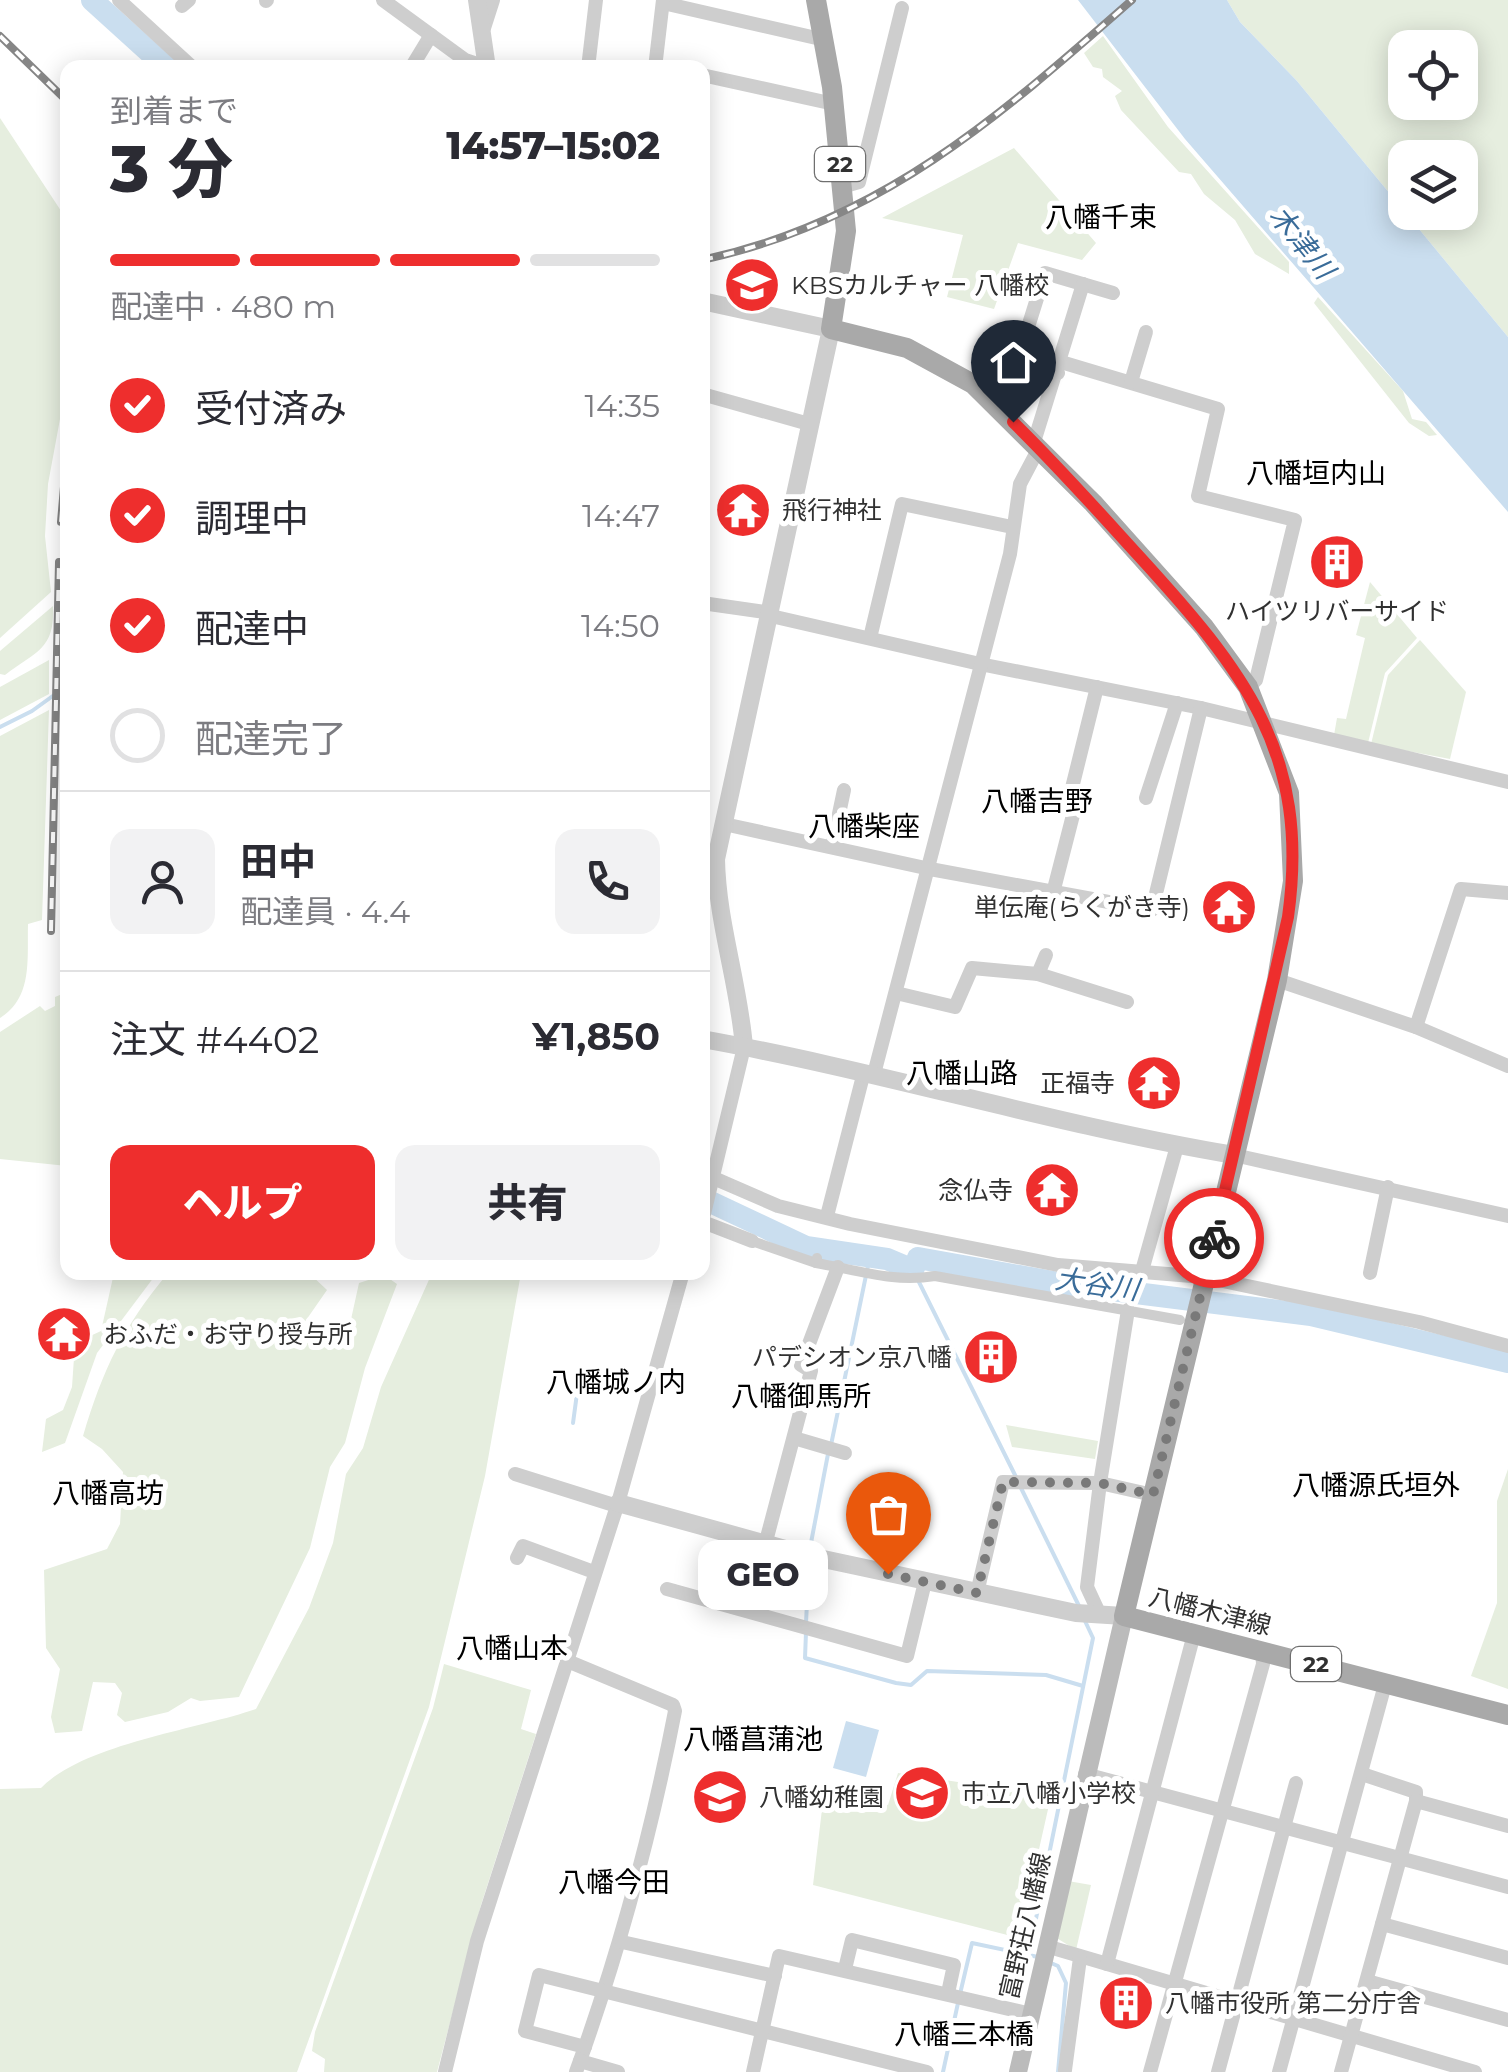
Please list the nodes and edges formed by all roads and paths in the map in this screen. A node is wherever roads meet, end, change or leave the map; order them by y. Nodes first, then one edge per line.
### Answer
1 (119, 0) edge
2 (383, 0) edge
3 (477, 0) edge
4 (492, 0) edge
5 (596, 0) edge
6 (816, 0) edge
7 (663, 2) edge
8 (902, 8) dead end
9 (484, 28) junction
10 (431, 35) junction
11 (825, 40) junction
12 (184, 60) edge
13 (417, 60) edge
14 (465, 60) edge
15 (486, 60) edge
16 (589, 60) edge
17 (655, 60) edge
18 (710, 77) edge
19 (834, 104) junction
20 (842, 187) junction
21 (1083, 284) junction
22 (1113, 293) dead end
23 (710, 304) edge
24 (831, 329) junction
25 (1146, 332) dead end
26 (1060, 368) junction
27 (1131, 382) junction
28 (710, 396) edge
29 (809, 424) junction
30 (1036, 445) junction
31 (1012, 527) junction
32 (710, 604) edge
33 (772, 615) junction
34 (870, 638) junction
35 (980, 664) junction
36 (1097, 687) junction
37 (1248, 687) junction
38 (1177, 703) junction
39 (1201, 708) junction
40 (1265, 722) junction
41 (1508, 782) edge
42 (844, 790) dead end
43 (1146, 798) dead end
44 (724, 824) junction
45 (832, 847) junction
46 (930, 869) junction
47 (710, 882) edge
48 (716, 888) junction
49 (1054, 889) junction
50 (1508, 892) edge
51 (1046, 955) dead end
52 (1038, 974) junction
53 (1277, 980) junction
54 (896, 993) junction
55 (1127, 1002) dead end
56 (1416, 1027) junction
57 (710, 1041) edge
58 (744, 1047) junction
59 (1508, 1066) edge
60 (869, 1073) junction
61 (1177, 1146) junction
62 (1234, 1155) junction
63 (710, 1174) edge
64 (710, 1178) edge
65 (1388, 1188) junction
66 (827, 1216) junction
67 (1508, 1216) edge
68 (710, 1223) edge
69 (752, 1241) joint
70 (838, 1267) junction
71 (1370, 1273) dead end
72 (1142, 1276) junction
73 (681, 1280) edge
74 (1204, 1280) junction
75 (1131, 1310) junction
76 (1187, 1321) junction
77 (1508, 1346) edge
78 (794, 1438) junction
79 (835, 1451) dead end
80 (515, 1474) dead end
81 (1100, 1483) junction
82 (1153, 1495) junction
83 (617, 1504) junction
84 (765, 1545) junction
85 (517, 1558) dead end
86 (594, 1572) junction
87 (925, 1582) junction
88 (667, 1589) dead end
89 (977, 1593) junction
90 (1090, 1615) junction
91 (1124, 1616) junction
92 (1194, 1634) junction
93 (1262, 1650) junction
94 (565, 1660) junction
95 (1386, 1681) junction
96 (1508, 1715) edge
97 (1085, 1774) junction
98 (1362, 1774) junction
99 (1296, 1783) dead end
100 (1152, 1793) junction
101 (1416, 1802) junction
102 (1222, 1812) junction
103 (1508, 1826) edge
104 (1285, 1827) junction
105 (1342, 1842) junction
106 (1401, 1859) junction
107 (1508, 1888) edge
108 (1382, 1924) junction
109 (622, 1942) junction
110 (1046, 1946) junction
111 (1080, 1958) junction
112 (1508, 1958) edge
113 (1107, 1964) junction
114 (845, 1969) junction
115 (775, 1976) junction
116 (1366, 1980) junction
117 (1174, 1982) junction
118 (603, 1994) junction
119 (955, 1995) junction
120 (1237, 2002) junction
121 (1031, 2014) junction
122 (1294, 2018) junction
123 (1508, 2020) edge
124 (763, 2031) junction
125 (1351, 2035) junction
126 (580, 2060) edge
127 (1066, 2070) edge
128 (446, 2072) edge
129 (618, 2072) edge
130 (753, 2072) edge
131 (928, 2072) edge
132 (1018, 2072) edge
133 (1150, 2072) edge
134 (1218, 2072) edge
135 (1279, 2072) edge
136 (1342, 2072) edge
137 (1475, 2072) edge

1 - 12 street
2 - 10 street
3 - 9 street
4 - 9 street
5 - 16 street
6 - 11 main road, 22
7 - 11 street
7 - 17 street
8 - 20 street
9 - 15 street
10 - 13 street
10 - 14 street
11 - 19 main road, 22
18 - 19 street
19 - 20 main road, 22
20 - 24 main road, 22
21 - 22 street
21 - 26 street
21 - 26 street
23 - 24 street
24 - 29 street
24 - 30 main road, 八幡木津線
25 - 27 street
26 - 27 street
26 - 30 street
27 - 37 street
28 - 29 street
29 - 33 street
30 - 31 street
30 - 37 main road, 八幡木津線
31 - 34 street
31 - 35 street
32 - 33 street
33 - 34 street
33 - 44 street
34 - 35 street
35 - 36 street
35 - 46 street
36 - 38 street
36 - 49 street
37 - 40 main road, 八幡木津線
38 - 39 street
38 - 43 street
39 - 40 street
39 - 49 street
40 - 41 street
40 - 53 main road, 八幡木津線
42 - 45 street
44 - 45 street
44 - 48 street
45 - 46 street
46 - 49 street
46 - 54 street
47 - 48 street
48 - 58 street
50 - 56 street
51 - 52 street
52 - 54 street
52 - 55 street
53 - 56 street
53 - 62 main road, 八幡木津線
54 - 60 street
56 - 59 street
57 - 58 street
58 - 60 street
58 - 63 street
60 - 61 street
60 - 66 street
61 - 62 street
61 - 72 street
62 - 65 street
62 - 74 main road, 八幡木津線
64 - 66 street
65 - 67 street
65 - 71 street
66 - 72 street
68 - 69 street
69 - 70 street
70 - 75 street
70 - 78 street
72 - 74 street
73 - 83 street
74 - 76 main road, 八幡木津線
74 - 77 street
75 - 76 street
75 - 81 street
76 - 82 main road, 八幡木津線
78 - 79 street
78 - 84 street
80 - 83 street
81 - 82 street
81 - 89 street
81 - 90 street
82 - 91 main road, 八幡木津線
83 - 84 street
83 - 86 street
84 - 87 street
85 - 86 street
86 - 94 street
87 - 88 street
87 - 89 street
89 - 90 street
90 - 91 street
91 - 92 main road, 八幡木津線 / 22
91 - 97 main road, 富野荘八幡線
92 - 93 main road, 八幡木津線 / 22
92 - 100 street
93 - 95 main road, 八幡木津線 / 22
93 - 102 street
94 - 109 street
94 - 128 street
95 - 96 main road, 八幡木津線 / 22
95 - 98 street
97 - 100 street
97 - 110 main road, 富野荘八幡線
98 - 101 street
98 - 105 street
99 - 104 street
100 - 102 street
100 - 113 street
101 - 103 street
101 - 106 street
102 - 104 street
102 - 117 street
104 - 105 street
104 - 120 street
105 - 106 street
105 - 122 street
106 - 107 street
106 - 108 street
108 - 112 street
108 - 116 street
109 - 115 street
109 - 118 street
110 - 111 street
110 - 121 main road, 富野荘八幡線
111 - 113 street
111 - 127 street
113 - 117 street
114 - 115 street
114 - 119 street
114 - 119 street
115 - 124 street
116 - 123 street
116 - 125 street
117 - 120 street
117 - 133 street
118 - 124 street
118 - 126 street
118 - 126 street
119 - 121 street
120 - 122 street
120 - 134 street
121 - 132 main road, 富野荘八幡線
122 - 125 street
122 - 135 street
124 - 130 street
124 - 131 street
125 - 136 street
125 - 137 street
126 - 129 street

